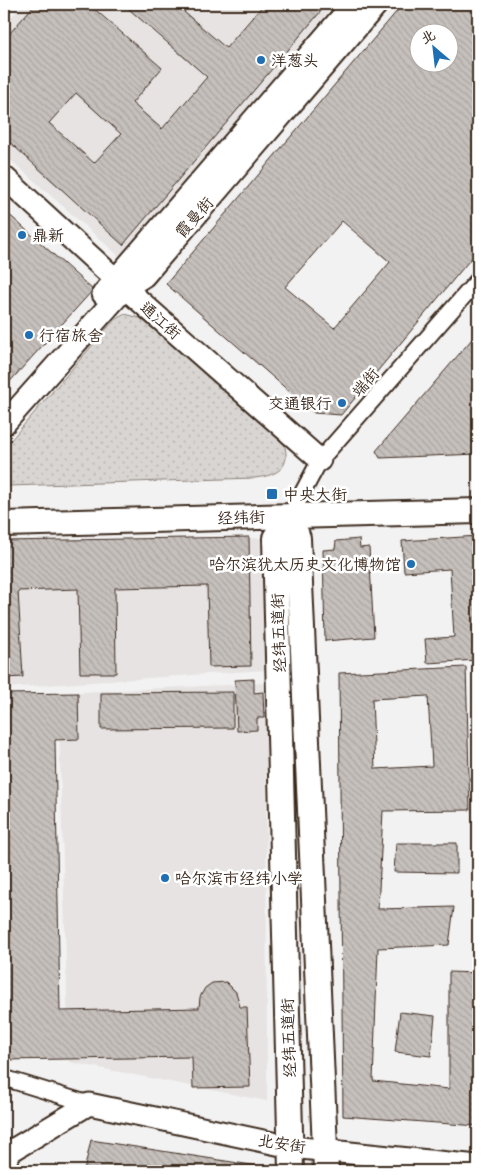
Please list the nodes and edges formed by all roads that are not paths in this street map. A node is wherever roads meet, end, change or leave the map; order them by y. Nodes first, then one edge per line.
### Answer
1 (353, 4) edge
2 (377, 4) edge
3 (4, 177) edge
4 (478, 280) edge
5 (120, 284) junction
6 (4, 408) edge
7 (4, 424) edge
8 (320, 460) junction
9 (478, 511) edge
10 (290, 516) junction
11 (4, 524) edge
12 (4, 1078) edge
13 (89, 1104) junction
14 (291, 1147) junction
15 (326, 1160) edge
16 (4, 1162) edge
17 (478, 1166) edge
18 (292, 1171) edge

1 - 5 main road, 霞曼街
2 - 5 main road, 霞曼街
3 - 5 main road, 通江街
4 - 8 street, 端街
5 - 6 main road, 霞曼街
5 - 7 main road, 霞曼街
5 - 8 main road, 通江街
8 - 10 street, 端街
9 - 10 main road, 经纬街
10 - 11 main road, 经纬街
10 - 14 main road, 经纬五道街
10 - 15 main road, 经纬五道街
12 - 13 street, 北安街
13 - 14 main road, 北安街
13 - 16 main road
14 - 15 main road, 北安街
14 - 18 main road, 经纬五道街
15 - 17 main road, 北安街

